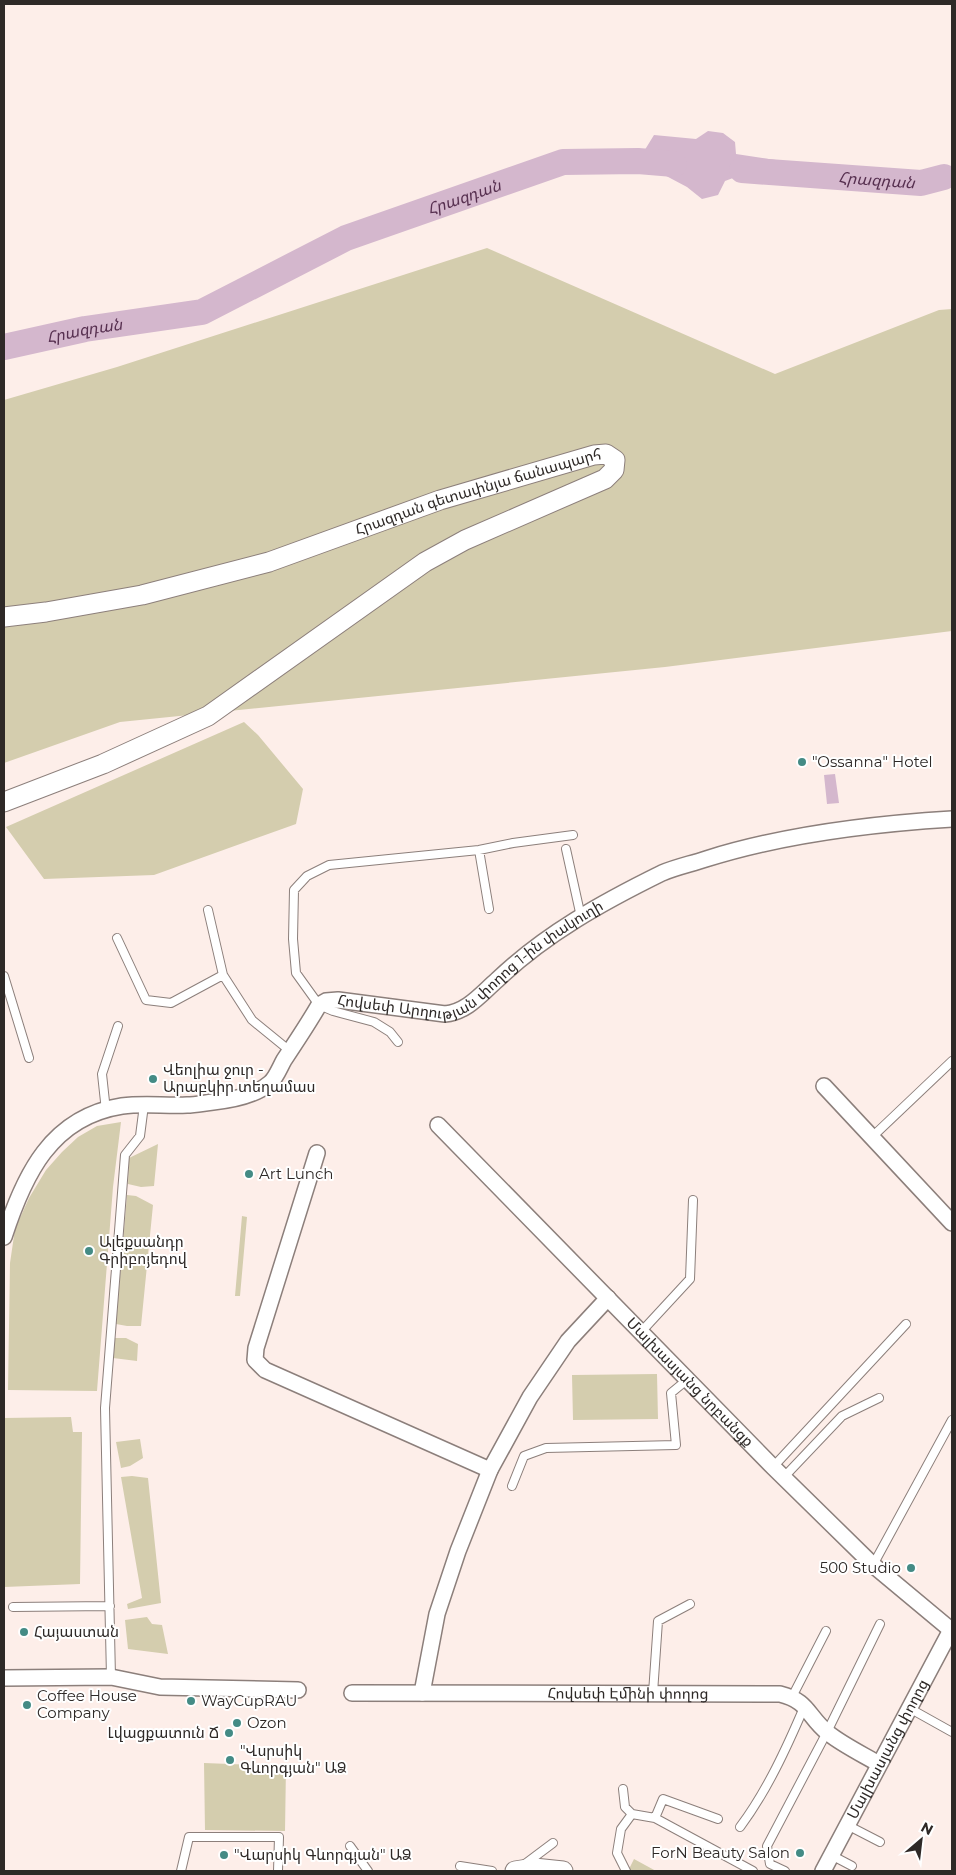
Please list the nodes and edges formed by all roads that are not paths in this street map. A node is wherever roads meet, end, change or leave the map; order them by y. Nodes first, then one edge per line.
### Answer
1 (4, 617) edge
2 (4, 802) edge
3 (952, 819) edge
4 (573, 835) dead end
5 (566, 849) dead end
6 (479, 850) junction
7 (489, 909) dead end
8 (208, 910) dead end
9 (581, 917) junction
10 (117, 938) dead end
11 (223, 975) junction
12 (4, 976) edge
13 (319, 1006) junction
14 (118, 1026) dead end
15 (398, 1042) dead end
16 (290, 1051) junction
17 (29, 1058) dead end
18 (952, 1061) edge
19 (824, 1086) dead end
20 (144, 1104) junction
21 (106, 1111) junction
22 (438, 1125) dead end
23 (872, 1137) junction
24 (316, 1153) dead end
25 (693, 1200) dead end
26 (8, 1206) edge
27 (952, 1223) edge
28 (4, 1237) edge
29 (608, 1298) junction
30 (906, 1324) dead end
31 (641, 1332) junction
32 (688, 1379) junction
33 (879, 1398) dead end
34 (952, 1420) edge
35 (490, 1470) junction
36 (779, 1472) junction
37 (512, 1486) dead end
38 (873, 1565) junction
39 (690, 1604) dead end
40 (110, 1606) junction
41 (13, 1607) dead end
42 (880, 1624) dead end
43 (952, 1629) edge
44 (826, 1631) dead end
45 (111, 1677) junction
46 (4, 1678) edge
47 (298, 1690) dead end
48 (352, 1692) dead end
49 (422, 1693) junction
50 (653, 1693) junction
51 (798, 1701) junction
52 (909, 1708) junction
53 (827, 1732) junction
54 (952, 1732) edge
55 (879, 1764) junction
56 (623, 1788) dead end
57 (632, 1814) junction
58 (655, 1818) junction
59 (718, 1819) dead end
60 (847, 1825) junction
61 (740, 1827) dead end
62 (880, 1842) dead end
63 (553, 1843) dead end
64 (350, 1846) dead end
65 (832, 1855) junction
66 (460, 1866) dead end
67 (852, 1866) dead end
68 (181, 1871) edge
69 (278, 1871) edge
70 (368, 1871) edge
71 (492, 1871) edge
72 (515, 1871) edge
73 (563, 1871) edge
74 (626, 1871) edge
75 (753, 1871) edge
76 (785, 1871) edge
77 (823, 1871) edge

1 - 2 street, Հրազդան գետափնյա ճանապարհ
3 - 9 street, Հովսեփ Արղության փողոց 1-ին փակուղի
4 - 6 lane
5 - 9 lane
6 - 7 lane
6 - 13 lane
8 - 11 lane
9 - 13 street, Հովսեփ Արղության փողոց 1-ին փակուղի
10 - 11 lane
11 - 16 lane
12 - 17 lane
13 - 15 lane
13 - 16 street, Հովսեփ Արղության փողոց 1-ին փակուղի
14 - 21 lane
16 - 20 street, Հովսեփ Արղության փողոց 1-ին փակուղի
18 - 23 lane
19 - 23 street
20 - 21 street, Հովսեփ Արղության փողոց 1-ին փակուղի
20 - 40 lane
21 - 26 street, Հովսեփ Արղության փողոց 1-ին փակուղի
22 - 29 street, Մալխասյանց նրբանցք
23 - 27 street
24 - 35 street
25 - 31 lane
26 - 28 street, Հովսեփ Արղության փողոց 1-ին փակուղի
29 - 31 street, Մալխասյանց նրբանցք
29 - 35 street
30 - 36 lane
31 - 32 street, Մալխասյանց նրբանցք
32 - 36 street, Մալխասյանց նրբանցք
32 - 37 lane
33 - 36 lane
34 - 38 lane
35 - 49 street
36 - 38 street, Մալխասյանց նրբանցք
38 - 43 street, Մալխասյանց նրբանցք
39 - 50 lane
40 - 41 lane
40 - 45 lane
42 - 53 lane
43 - 52 street, Մալխասյանց փողոց
44 - 51 lane
45 - 46 street
45 - 47 street
48 - 49 street, Հովսեփ Էմինի փողոց
49 - 50 street, Հովսեփ Էմինի փողոց
50 - 51 street, Հովսեփ Էմինի փողոց
51 - 53 street
51 - 61 lane
52 - 54 lane
52 - 55 street, Մալխասյանց փողոց
53 - 55 street
53 - 76 lane
55 - 60 street, Մալխասյանց փողոց
56 - 57 lane
57 - 58 lane
57 - 74 lane
58 - 59 lane
58 - 75 lane
60 - 62 lane
60 - 65 street, Մալխասյանց փողոց
63 - 72 lane
64 - 70 lane
65 - 67 lane
65 - 77 street, Մալխասյանց փողոց
66 - 71 lane
68 - 69 lane
72 - 73 street

